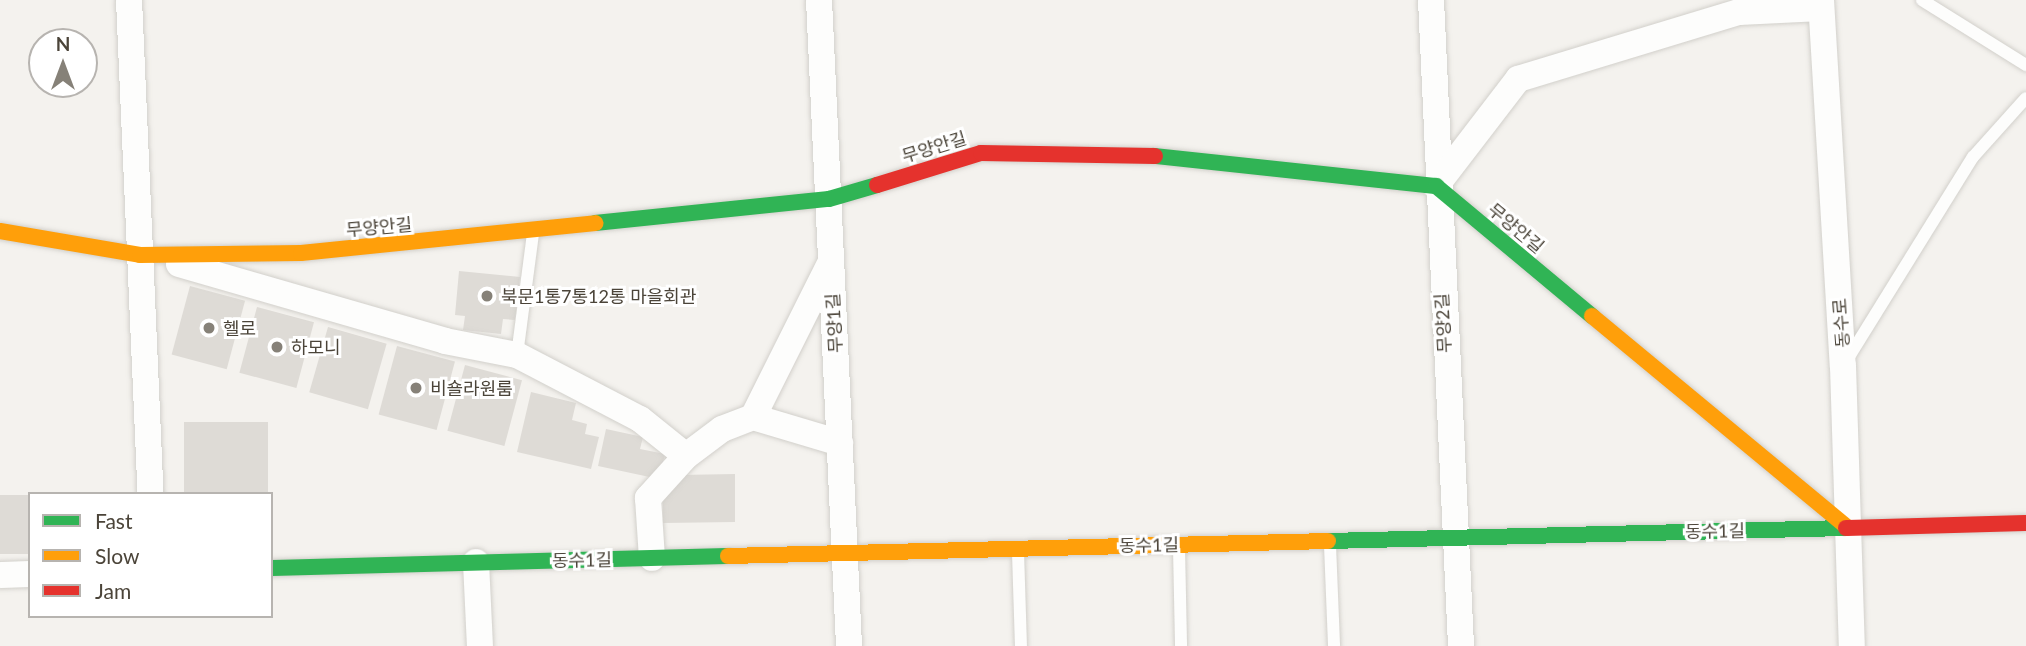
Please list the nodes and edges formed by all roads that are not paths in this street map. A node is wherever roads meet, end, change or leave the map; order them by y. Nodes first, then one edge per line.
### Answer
1 (129, 0) edge
2 (819, 0) edge
3 (1431, 0) edge
4 (1922, 0) edge
5 (1821, 4) edge
6 (2026, 65) edge
7 (2026, 99) edge
8 (1436, 186) junction
9 (829, 199) junction
10 (0, 231) edge
11 (533, 233) junction
12 (140, 254) junction
13 (831, 260) junction
14 (517, 355) junction
15 (1843, 366) junction
16 (752, 416) junction
17 (840, 443) junction
18 (686, 456) junction
19 (151, 492) edge
20 (2026, 523) edge
21 (1847, 527) junction
22 (1453, 537) junction
23 (1329, 541) junction
24 (1179, 545) junction
25 (1018, 548) junction
26 (845, 553) junction
27 (652, 558) junction
28 (476, 562) junction
29 (273, 568) edge
30 (28, 574) edge
31 (0, 575) edge
32 (480, 646) edge
33 (849, 646) edge
34 (1021, 646) edge
35 (1181, 646) edge
36 (1334, 646) edge
37 (1461, 646) edge
38 (1852, 646) edge

1 - 12 street
2 - 9 street, 무양1길
3 - 8 street, 무양2길
4 - 6 lane
5 - 8 street
5 - 15 street, 동수로
7 - 15 lane
8 - 9 street, 무양안길
8 - 21 street, 무양안길
8 - 22 street, 무양2길
9 - 11 street, 무양안길
9 - 13 street, 무양1길
10 - 12 street, 무양안길
11 - 12 street, 무양안길
11 - 14 lane
12 - 14 street
12 - 19 street
13 - 16 street
13 - 17 street, 무양1길
14 - 18 street
15 - 21 street, 동수로
16 - 17 street
16 - 18 street
17 - 26 street, 무양1길
18 - 27 street
20 - 21 street, 동수1길
21 - 22 street, 동수1길
21 - 38 street, 동수로
22 - 23 street, 동수1길
22 - 37 street, 무양2길
23 - 24 street, 동수1길
23 - 36 lane
24 - 25 street, 동수1길
24 - 35 lane
25 - 26 street, 동수1길
25 - 34 lane
26 - 27 street, 동수1길
26 - 33 street, 무양1길
27 - 28 street, 동수1길
28 - 29 street, 동수1길
28 - 32 street
30 - 31 street

